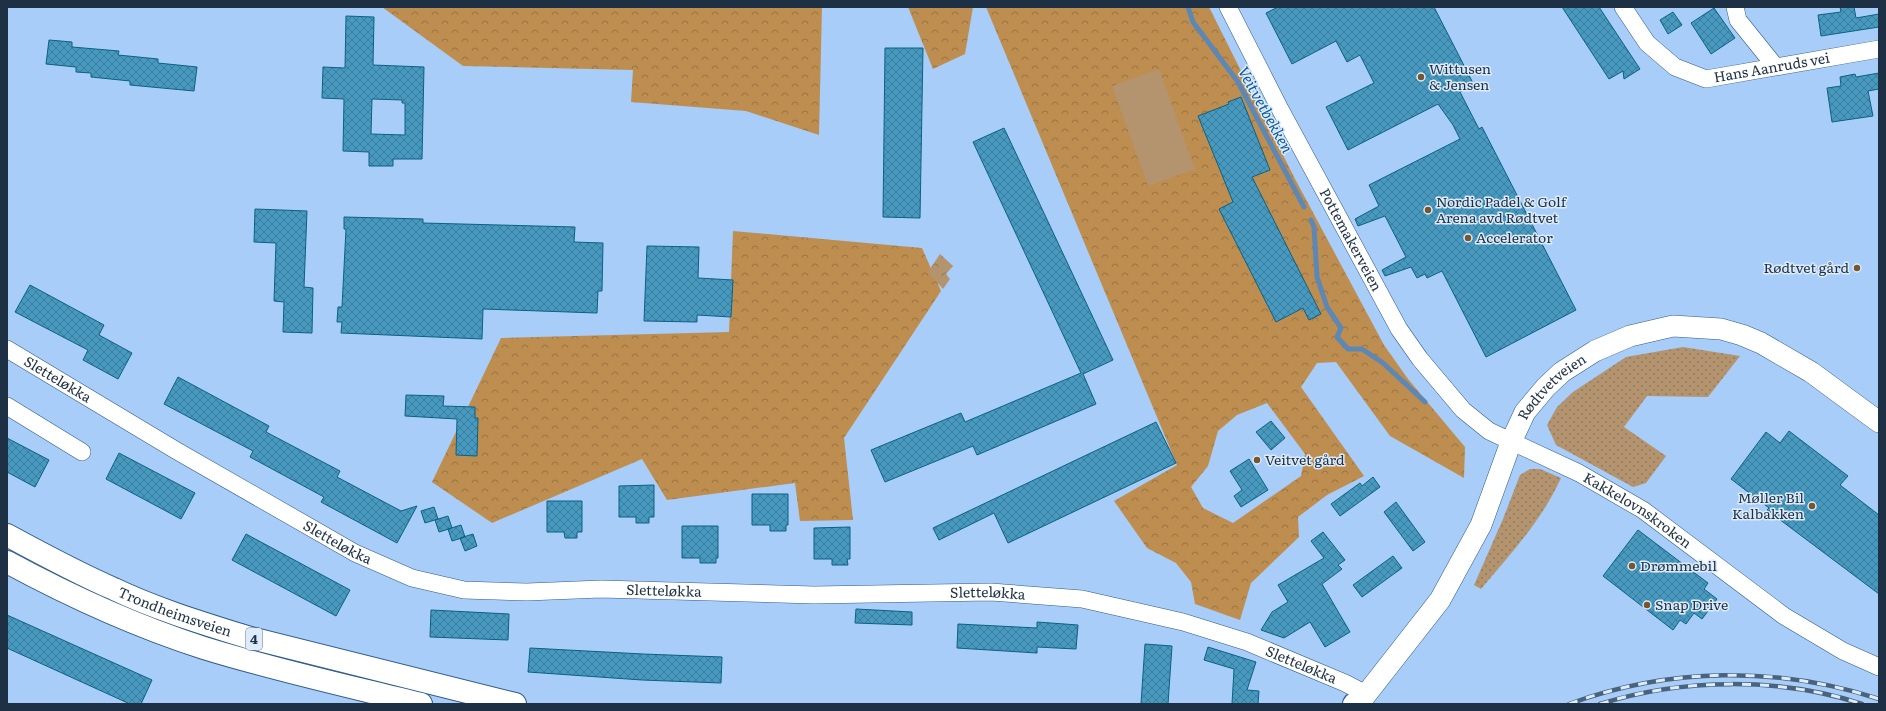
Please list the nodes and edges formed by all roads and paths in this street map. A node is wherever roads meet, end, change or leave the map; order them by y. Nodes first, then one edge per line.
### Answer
1 (1228, 7) edge
2 (1623, 7) edge
3 (1735, 7) edge
4 (1879, 49) edge
5 (1775, 66) junction
6 (7, 349) edge
7 (7, 406) edge
8 (1879, 422) edge
9 (1511, 442) junction
10 (82, 452) dead end
11 (7, 535) edge
12 (7, 562) edge
13 (1879, 667) edge
14 (1360, 701) edge
15 (421, 704) edge
16 (515, 704) edge

1 - 9 street, Pottemakerveien
2 - 5 street, Hans Aanruds vei
3 - 5 street
4 - 5 street, Hans Aanruds vei
6 - 14 street, Sletteløkka
7 - 10 street
8 - 9 street, Rødtvetveien
9 - 13 street, Kakkelovnskroken
9 - 14 street, Rødtvetveien
11 - 16 highway, Trondheimsveien / 4
12 - 15 highway, Trondheimsveien / 4

